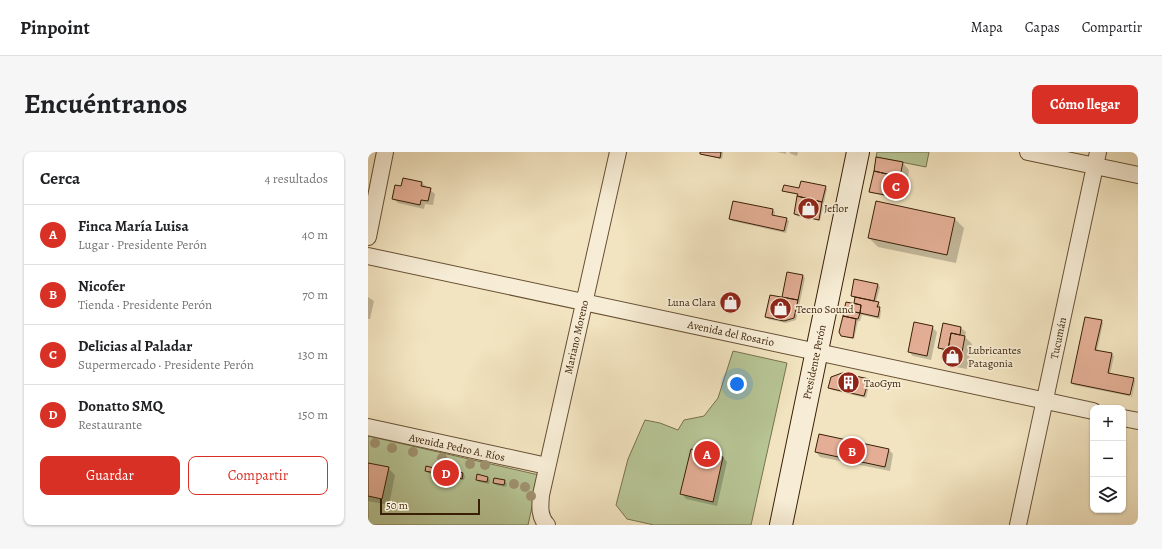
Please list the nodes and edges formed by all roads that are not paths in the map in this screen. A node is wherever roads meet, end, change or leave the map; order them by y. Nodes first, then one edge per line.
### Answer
1 (385, 152) edge
2 (618, 152) edge
3 (858, 152) edge
4 (1028, 152) edge
5 (1097, 159) edge
6 (1138, 175) edge
7 (368, 237) edge
8 (368, 256) edge
9 (584, 302) junction
10 (816, 351) junction
11 (1044, 401) junction
12 (1090, 410) edge
13 (1126, 419) edge
14 (1138, 421) edge
15 (368, 427) edge
16 (547, 466) junction
17 (545, 523) edge
18 (781, 525) edge
19 (1018, 525) edge

1 - 7 street
2 - 9 street, Mariano Moreno
3 - 10 main road, Presidente Perón
4 - 5 street
5 - 6 street
5 - 11 street, Tucumán
8 - 9 street, Avenida del Rosario
9 - 10 street, Avenida del Rosario
9 - 16 street, Mariano Moreno
10 - 11 street, Avenida del Rosario
10 - 18 main road, Presidente Perón
11 - 12 street, Avenida del Rosario
11 - 19 street, Tucumán
13 - 14 street
15 - 16 street, Avenida Pedro A. Ríos
16 - 17 street, Mariano Moreno

